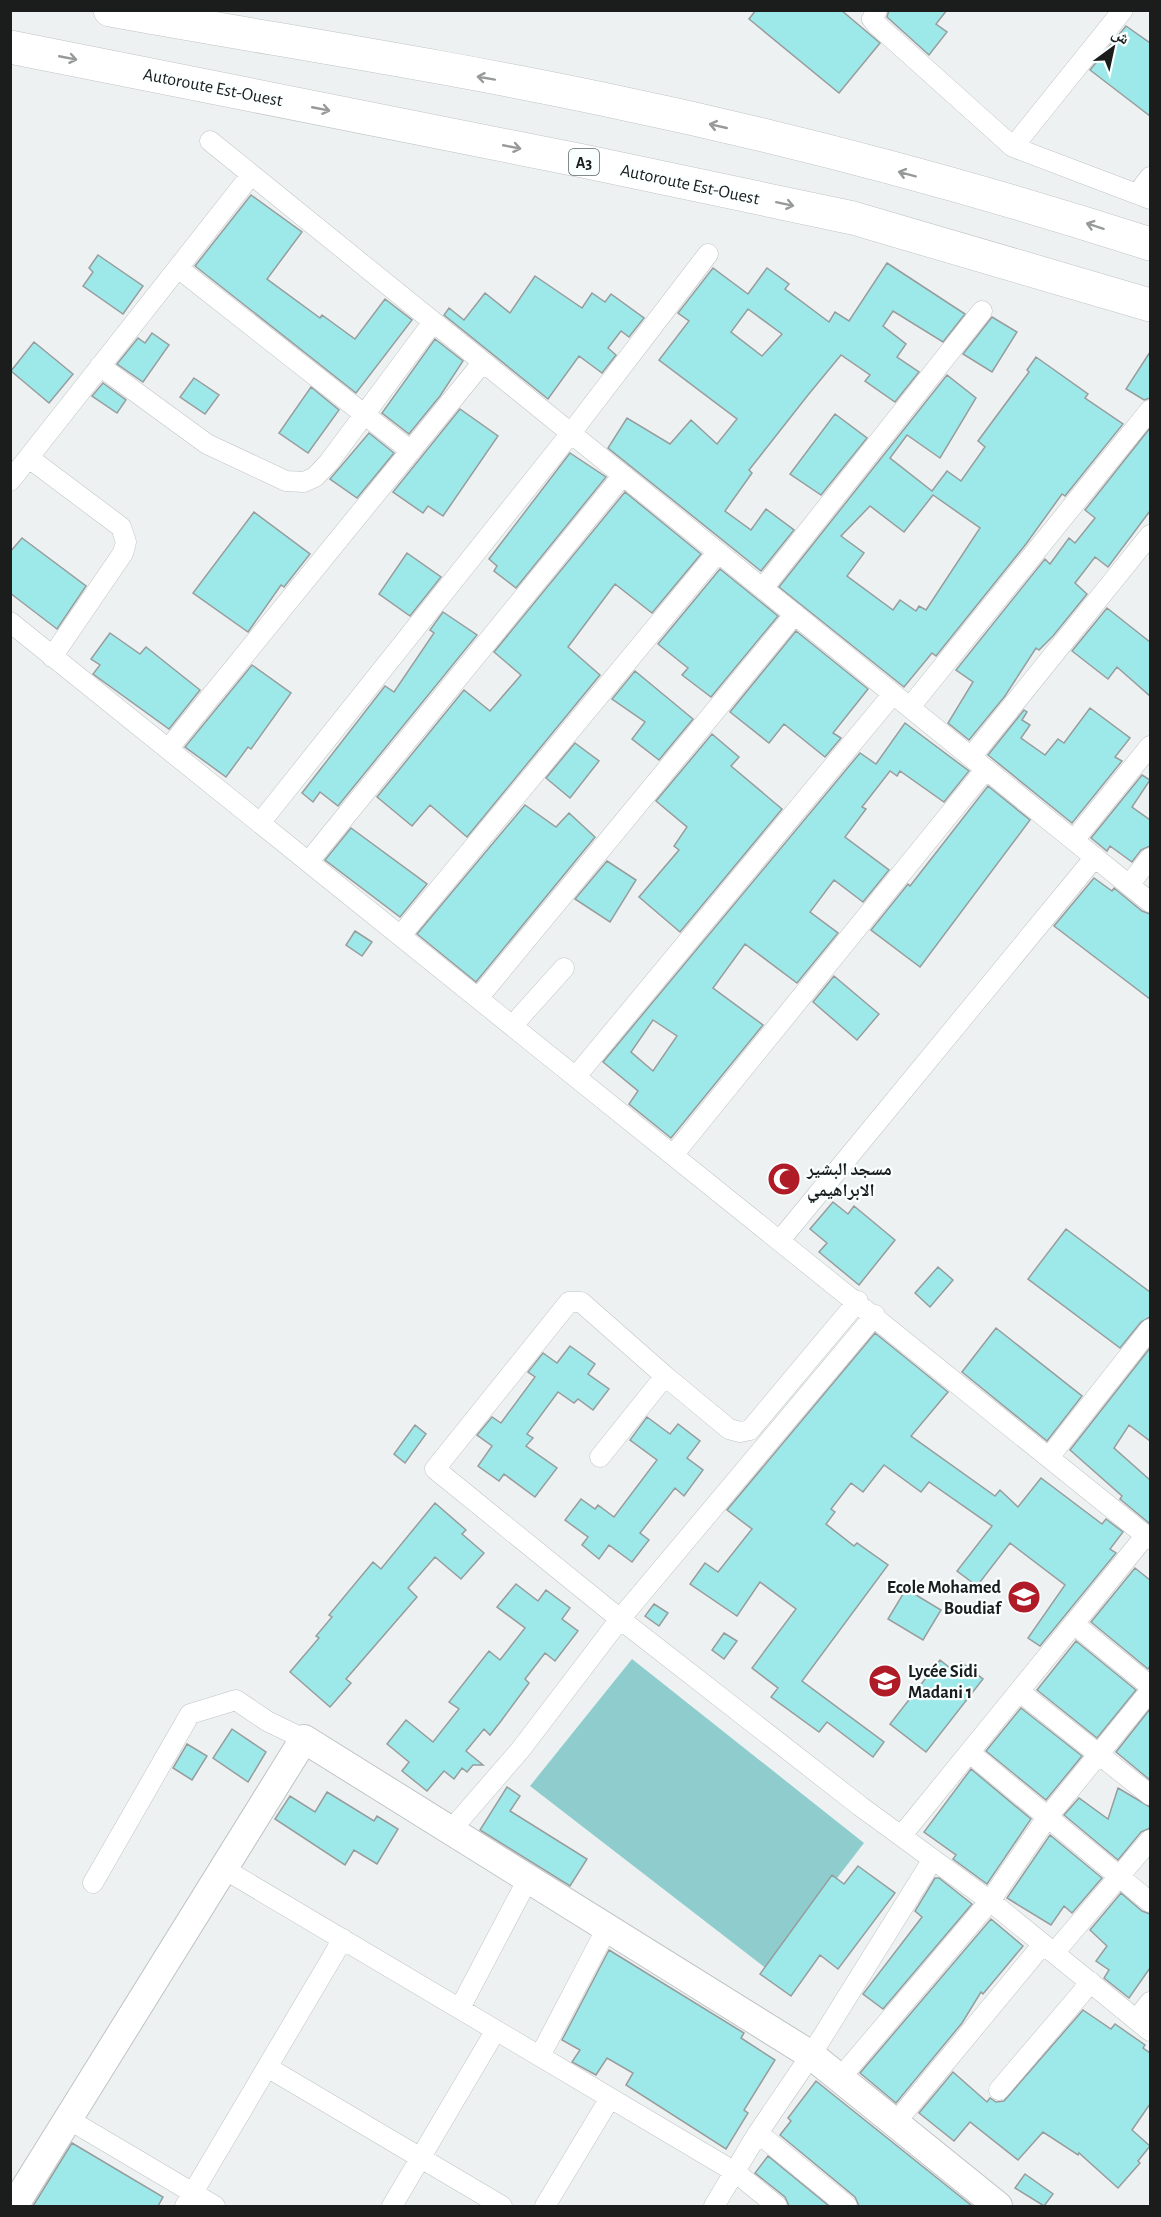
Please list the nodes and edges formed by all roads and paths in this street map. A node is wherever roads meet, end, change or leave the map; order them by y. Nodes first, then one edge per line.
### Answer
1 (110, 10) edge
2 (877, 10) edge
3 (1123, 10) edge
4 (10, 47) edge
5 (210, 141) dead end
6 (1013, 147) junction
7 (251, 175) junction
8 (1150, 177) edge
9 (1144, 197) edge
10 (1150, 244) edge
11 (708, 254) dead end
12 (178, 268) junction
13 (1150, 305) edge
14 (982, 311) dead end
15 (434, 322) junction
16 (100, 366) junction
17 (490, 368) junction
18 (1150, 410) edge
19 (365, 414) junction
20 (571, 433) junction
21 (411, 451) junction
22 (29, 458) junction
23 (623, 475) junction
24 (10, 481) edge
25 (1150, 535) edge
26 (718, 552) junction
27 (762, 588) junction
28 (795, 614) junction
29 (10, 622) edge
30 (52, 657) junction
31 (893, 694) junction
32 (910, 708) junction
33 (1150, 746) edge
34 (168, 749) junction
35 (979, 763) junction
36 (260, 823) junction
37 (1074, 840) junction
38 (1095, 857) junction
39 (1150, 858) edge
40 (309, 861) junction
41 (1129, 885) junction
42 (1150, 902) edge
43 (400, 934) junction
44 (564, 968) dead end
45 (479, 997) junction
46 (513, 1025) junction
47 (577, 1075) junction
48 (674, 1154) junction
49 (781, 1239) junction
50 (858, 1301) junction
51 (875, 1315) junction
52 (1150, 1329) edge
53 (665, 1376) junction
54 (1050, 1456) junction
55 (600, 1457) dead end
56 (1148, 1537) edge
57 (620, 1619) junction
58 (1074, 1624) junction
59 (1150, 1686) edge
60 (1150, 1691) edge
61 (1020, 1692) junction
62 (304, 1739) junction
63 (970, 1753) junction
64 (1099, 1754) junction
65 (1150, 1795) edge
66 (1046, 1819) junction
67 (451, 1830) junction
68 (902, 1835) junction
69 (1150, 1840) edge
70 (933, 1859) junction
71 (224, 1869) junction
72 (529, 1877) junction
73 (1121, 1877) junction
74 (93, 1883) dead end
75 (990, 1901) junction
76 (1150, 1902) edge
77 (608, 1926) junction
78 (343, 1939) junction
79 (1048, 1948) junction
80 (1091, 1982) junction
81 (1150, 2002) edge
82 (460, 2008) junction
83 (1144, 2025) edge
84 (496, 2030) junction
85 (811, 2055) junction
86 (540, 2056) junction
87 (267, 2067) junction
88 (842, 2077) junction
89 (999, 2090) dead end
90 (609, 2098) junction
91 (68, 2119) junction
92 (896, 2122) junction
93 (758, 2133) junction
94 (421, 2158) junction
95 (735, 2172) junction
96 (189, 2200) edge
97 (14, 2206) edge
98 (215, 2206) edge
99 (392, 2206) edge
100 (502, 2206) edge
101 (545, 2206) edge
102 (714, 2206) edge
103 (777, 2206) edge
104 (847, 2206) edge
105 (998, 2206) edge

10 -> 1 highway
2 - 6 street
3 - 6 street
4 -> 13 highway, Autoroute Est-Ouest / A3
5 - 7 street
6 - 9 street
7 - 12 street
7 - 15 street
8 - 9 street
11 - 20 street
12 - 16 street
12 - 19 street
14 - 27 street
15 - 17 street
15 - 19 street
16 - 19 street
16 - 22 street
17 - 20 street
17 - 21 street
18 - 32 street
19 - 21 street
20 - 23 street
20 - 36 street
21 - 34 street
22 - 24 street
22 - 30 street
23 - 26 street
23 - 40 street
25 - 35 street
26 - 27 street
26 - 43 street
27 - 28 street
28 - 31 street
28 - 45 street
29 - 30 street
30 - 34 street
31 - 32 street
31 - 47 street
32 - 35 street
33 - 37 street
34 - 36 street
35 - 37 street
35 - 48 street
36 - 40 street
37 - 38 street
38 - 41 street
38 - 49 street
39 - 41 street
40 - 43 street
41 - 42 street
43 - 45 street
44 - 46 street
45 - 46 street
46 - 47 street
47 - 48 street
48 - 49 street
49 - 50 street
50 - 51 street
50 - 53 street
51 - 54 street
51 - 57 street
52 - 54 street
53 - 55 street
53 - 57 street
54 - 56 street
56 - 58 street
57 - 67 street
57 - 68 street
58 - 59 street
58 - 61 street
60 - 64 street
61 - 63 street
61 - 64 street
62 - 67 street
62 - 71 street
62 - 74 street
63 - 66 street
63 - 68 street
64 - 65 street
64 - 66 street
66 - 73 street
66 - 75 street
67 - 72 street
68 - 70 street
69 - 73 street
70 - 75 street
70 - 85 street
71 - 78 street
71 - 91 street
72 - 77 street
72 - 82 street
73 - 76 street
73 - 79 street
75 - 79 street
75 - 88 street
77 - 85 street
77 - 86 street
78 - 82 street
78 - 87 street
79 - 80 street
79 - 92 street
80 - 83 street
80 - 89 street
81 - 83 street
82 - 84 street
84 - 86 street
84 - 94 street
85 - 88 street
85 - 93 street
86 - 90 street
87 - 94 street
87 - 96 street
88 - 92 street
90 - 95 street
90 - 101 street
91 - 96 street
91 - 97 street
92 - 105 street
93 - 95 street
93 - 104 street
94 - 99 street
94 - 100 street
95 - 102 street
95 - 103 street
96 - 98 street

